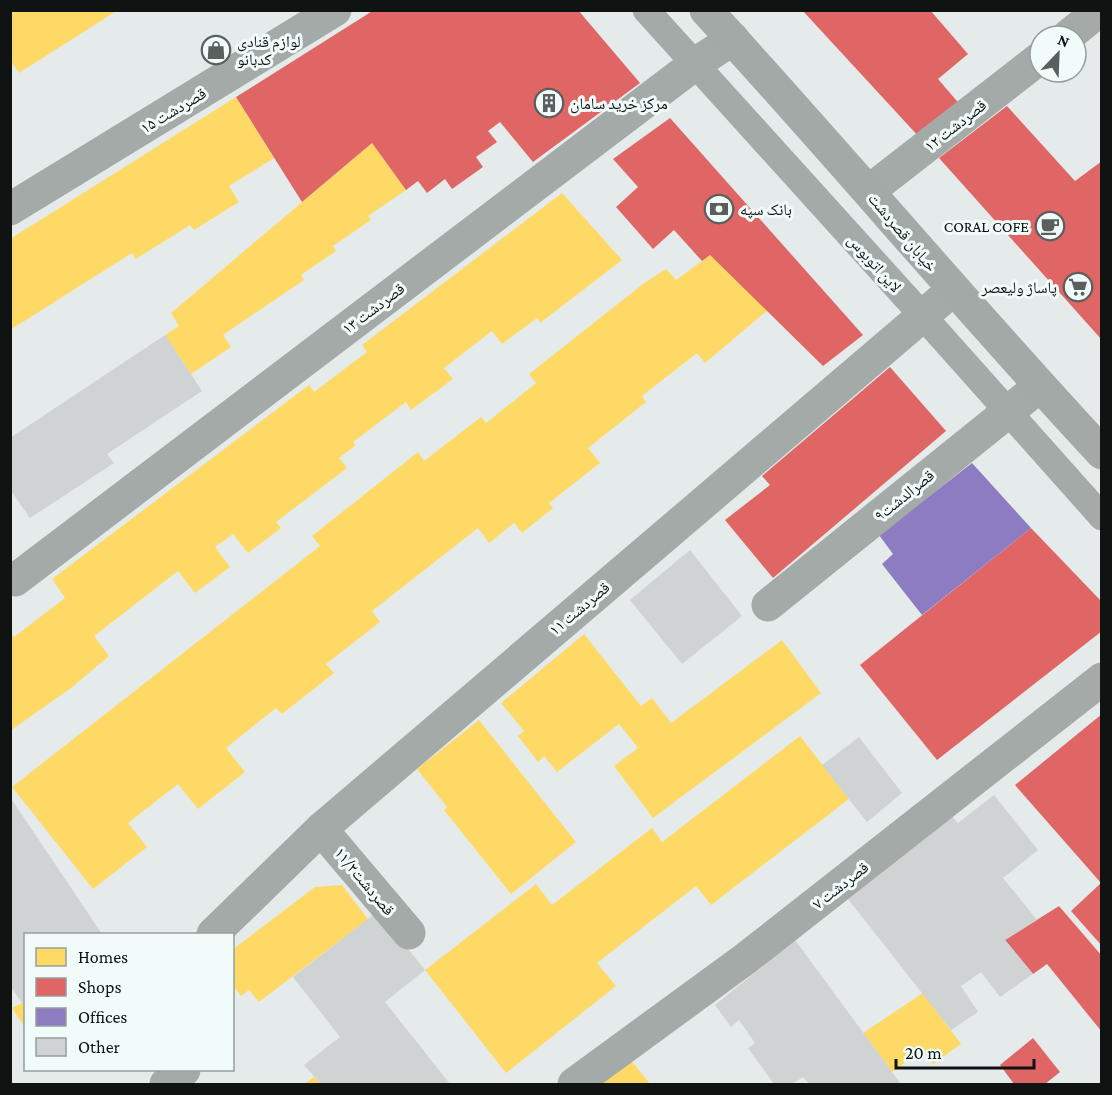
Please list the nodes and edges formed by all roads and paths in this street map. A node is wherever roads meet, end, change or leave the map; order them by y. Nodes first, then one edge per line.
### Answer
1 (646, 10) edge
2 (1100, 10) edge
3 (707, 11) edge
4 (320, 14) edge
5 (1083, 24) edge
6 (733, 39) junction
7 (695, 64) junction
8 (1028, 67) edge
9 (868, 191) junction
10 (10, 209) edge
11 (953, 290) junction
12 (922, 315) junction
13 (1040, 386) junction
14 (1006, 412) junction
15 (1101, 453) edge
16 (1101, 517) edge
17 (15, 580) dead end
18 (768, 605) dead end
19 (1101, 679) edge
20 (321, 829) junction
21 (214, 933) edge
22 (409, 933) dead end
23 (183, 1071) edge
24 (166, 1084) edge
25 (574, 1084) edge

1 - 7 lane, لاین اتوبوس
2 - 5 street
3 - 6 main road, خیابان قصردشت
4 - 10 street, قصردشت ۱۵
6 - 7 street, قصردشت ۱۳
6 - 9 main road, خیابان قصردشت
7 - 12 lane, لاین اتوبوس
7 - 17 street, قصردشت ۱۳
8 - 9 street, قصردشت ۱۲
9 - 11 main road, خیابان قصردشت
11 - 12 street, قصردشت ۱۱
11 - 13 main road, خیابان قصردشت
12 - 14 lane, لاین اتوبوس
12 - 20 street, قصردشت ۱۱
13 - 14 street, قصرالدشت۹
13 - 15 main road, خیابان قصردشت
14 - 16 lane, لاین اتوبوس
14 - 18 street, قصرالدشت۹
19 - 25 street, قصردشت ۷
20 - 21 street, قصردشت ۱۱
20 - 22 street, قصردشت۱۱/۲
23 - 24 street

